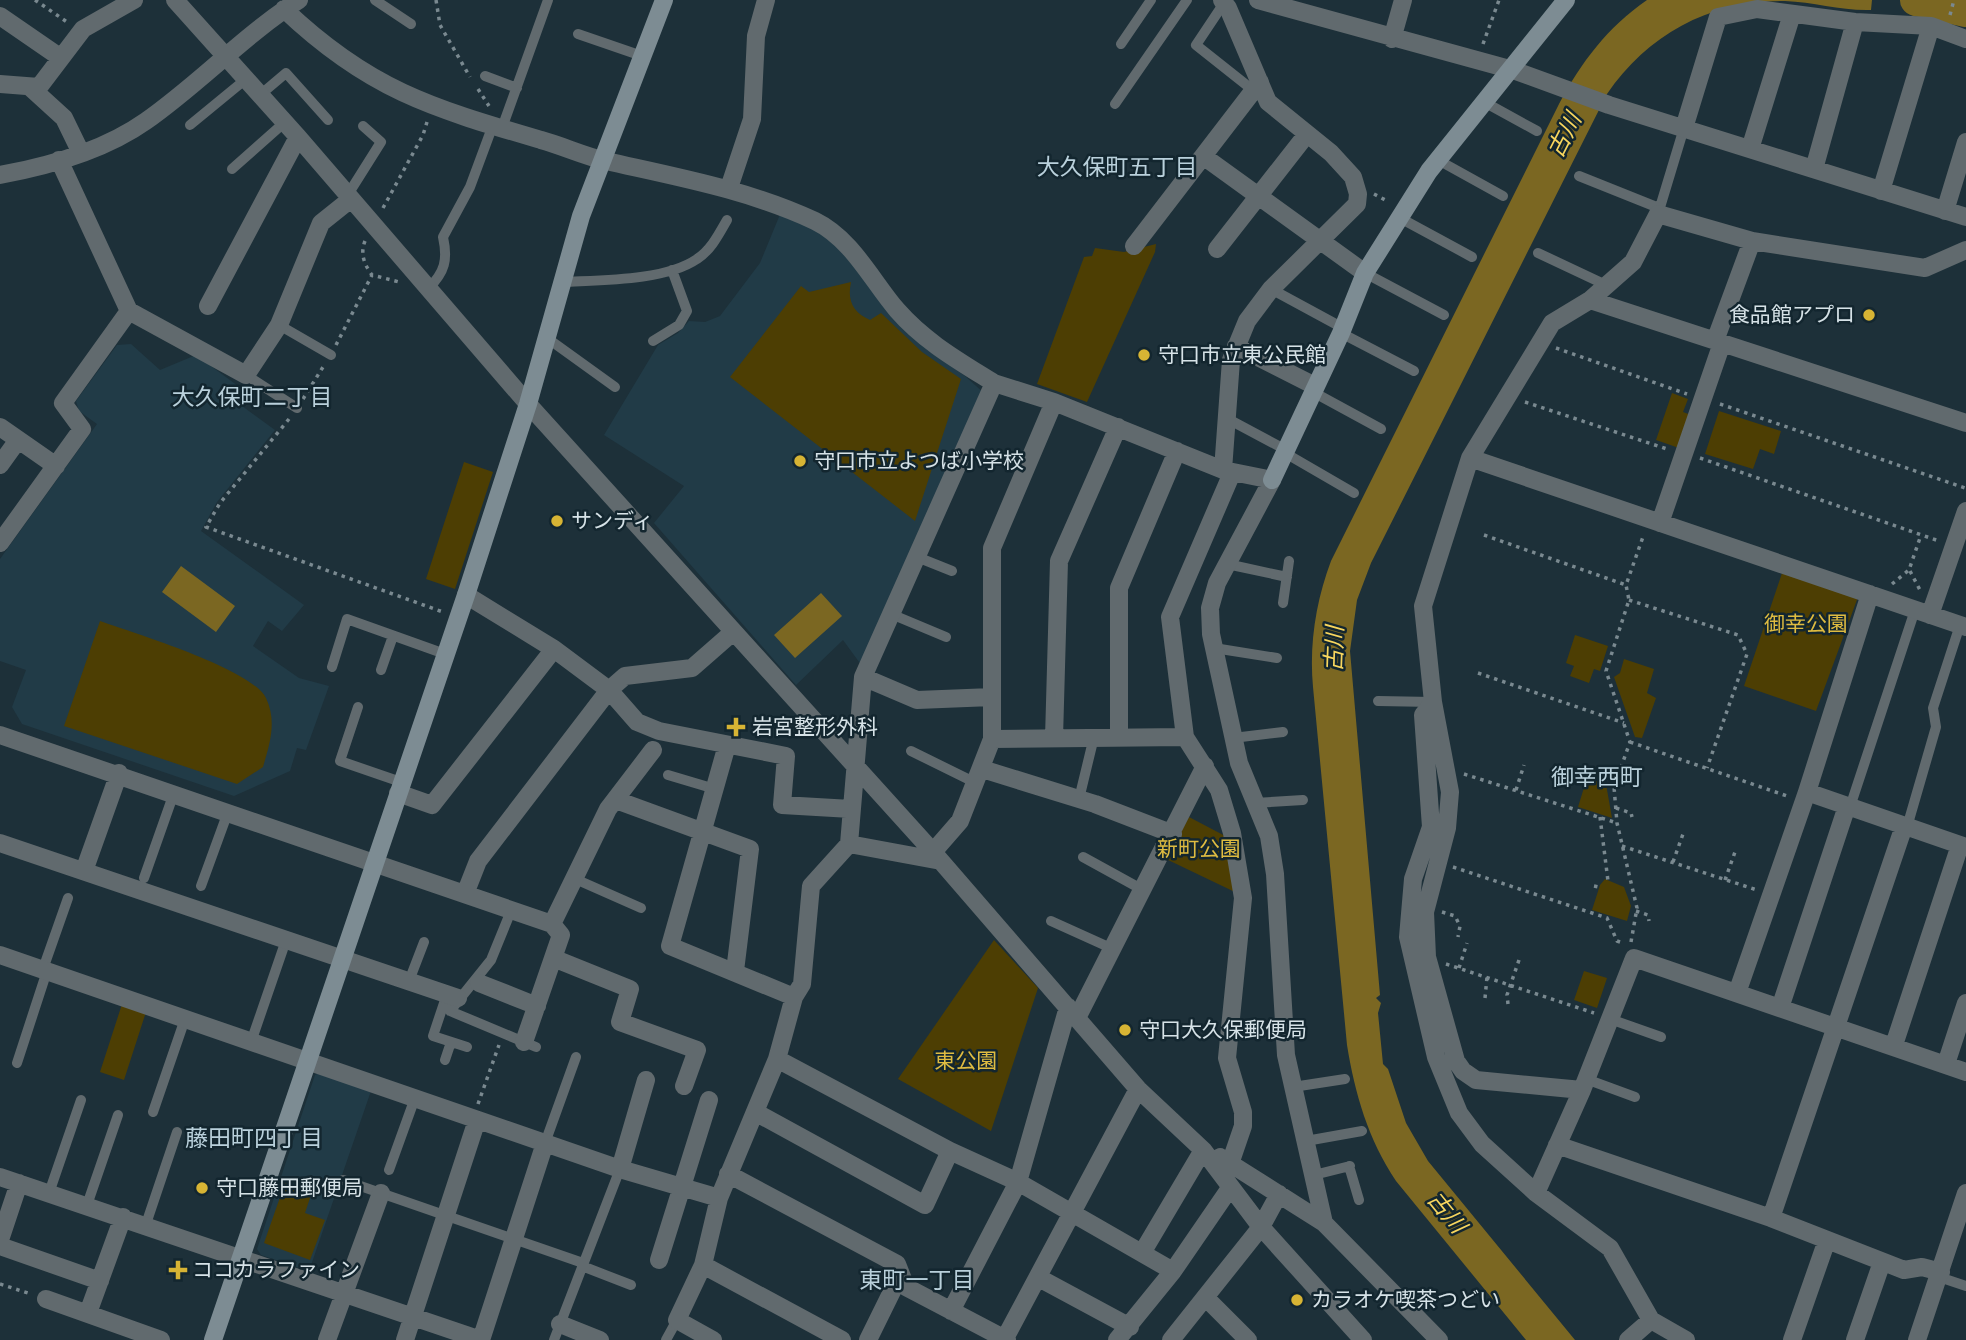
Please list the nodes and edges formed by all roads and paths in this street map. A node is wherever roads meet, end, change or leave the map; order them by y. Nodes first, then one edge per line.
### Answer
1 (35, 0) edge
2 (134, 0) edge
3 (175, 0) edge
4 (375, 0) edge
5 (436, 0) edge
6 (548, 0) edge
7 (664, 0) edge
8 (766, 0) edge
9 (1151, 0) edge
10 (1187, 0) edge
11 (1258, 0) edge
12 (1403, 0) edge
13 (1499, 0) edge
14 (1566, 0) edge
15 (1223, 1) edge
16 (292, 5) edge
17 (1792, 14) junction
18 (0, 16) edge
19 (1855, 22) junction
20 (411, 24) dead end
21 (1931, 26) junction
22 (80, 32) junction
23 (578, 34) dead end
24 (1392, 39) junction
25 (1966, 39) edge
26 (1121, 44) dead end
27 (642, 56) junction
28 (226, 57) junction
29 (61, 58) junction
30 (1477, 61) junction
31 (1513, 70) junction
32 (485, 76) dead end
33 (246, 79) junction
34 (0, 84) edge
35 (30, 87) junction
36 (1257, 87) junction
37 (517, 88) junction
38 (260, 95) junction
39 (1486, 103) junction
40 (1115, 104) dead end
41 (434, 108) junction
42 (328, 120) dead end
43 (285, 122) junction
44 (190, 125) dead end
45 (363, 126) dead end
46 (498, 127) junction
47 (1684, 128) junction
48 (1537, 131) dead end
49 (1307, 134) junction
50 (298, 137) junction
51 (1966, 142) edge
52 (1750, 149) junction
53 (81, 153) junction
54 (1203, 156) junction
55 (59, 160) junction
56 (602, 160) junction
57 (1438, 160) junction
58 (232, 169) dead end
59 (1814, 169) junction
60 (0, 175) edge
61 (1579, 176) dead end
62 (1356, 187) junction
63 (729, 188) junction
64 (1881, 191) junction
65 (1503, 196) dead end
66 (349, 197) junction
67 (1257, 197) junction
68 (1658, 211) junction
69 (1945, 211) junction
70 (1402, 215) junction
71 (1966, 217) edge
72 (727, 220) dead end
73 (374, 227) junction
74 (1752, 241) junction
75 (1319, 243) junction
76 (1133, 246) dead end
77 (1217, 249) dead end
78 (1966, 250) edge
79 (1538, 253) dead end
80 (1472, 257) dead end
81 (672, 270) junction
82 (1365, 273) junction
83 (372, 275) junction
84 (563, 282) junction
85 (425, 285) junction
86 (1606, 285) junction
87 (1271, 289) junction
88 (1590, 299) junction
89 (208, 306) dead end
90 (129, 311) junction
91 (1444, 314) dead end
92 (279, 325) junction
93 (1342, 331) junction
94 (547, 338) junction
95 (653, 341) dead end
96 (1719, 342) junction
97 (1236, 346) junction
98 (1554, 348) dead end
99 (331, 355) junction
100 (1414, 371) dead end
101 (246, 375) junction
102 (994, 383) junction
103 (614, 387) dead end
104 (1314, 389) junction
105 (1517, 399) dead end
106 (1054, 401) junction
107 (1710, 402) junction
108 (528, 404) junction
109 (298, 408) junction
110 (1228, 419) junction
111 (1966, 424) edge
112 (0, 427) edge
113 (1118, 427) junction
114 (1381, 429) dead end
115 (18, 440) junction
116 (1177, 451) junction
117 (1286, 451) junction
118 (1692, 456) junction
119 (1470, 458) junction
120 (0, 465) edge
121 (56, 466) junction
122 (1228, 472) junction
123 (1272, 480) junction
124 (1965, 488) edge
125 (1354, 492) dead end
126 (1966, 511) edge
127 (1652, 526) junction
128 (1485, 535) dead end
129 (1921, 535) junction
130 (0, 543) edge
131 (1947, 544) dead end
132 (917, 557) junction
133 (1289, 561) dead end
134 (1227, 564) junction
135 (1909, 570) junction
136 (952, 571) dead end
137 (1287, 577) junction
138 (1626, 585) junction
139 (1875, 587) junction
140 (466, 595) junction
141 (1629, 600) junction
142 (1283, 603) dead end
143 (1923, 607) junction
144 (891, 614) junction
145 (458, 617) junction
146 (1963, 626) edge
147 (732, 633) junction
148 (393, 636) junction
149 (946, 637) dead end
150 (1214, 648) junction
151 (554, 649) junction
152 (445, 654) junction
153 (1277, 658) dead end
154 (332, 667) dead end
155 (381, 670) dead end
156 (1478, 673) dead end
157 (863, 677) junction
158 (609, 690) junction
159 (992, 697) junction
160 (1378, 701) dead end
161 (1433, 702) junction
162 (358, 707) dead end
163 (1624, 723) junction
164 (1283, 733) dead end
165 (0, 735) edge
166 (1119, 736) junction
167 (1094, 737) junction
168 (1185, 737) junction
169 (1054, 738) junction
170 (1233, 738) junction
171 (992, 739) junction
172 (1630, 742) junction
173 (727, 745) junction
174 (1671, 747) dead end
175 (653, 750) dead end
176 (911, 751) dead end
177 (1668, 755) junction
178 (1524, 765) dead end
179 (1205, 766) junction
180 (854, 767) junction
181 (1445, 768) junction
182 (1707, 768) junction
183 (119, 773) junction
184 (668, 775) dead end
185 (979, 776) junction
186 (399, 788) junction
187 (715, 789) junction
188 (1516, 790) junction
189 (174, 793) junction
190 (1800, 795) junction
191 (1079, 799) junction
192 (615, 800) junction
193 (1303, 800) dead end
194 (1255, 803) junction
195 (1849, 806) junction
196 (1616, 808) junction
197 (851, 809) junction
198 (228, 812) junction
199 (1600, 817) junction
200 (1632, 817) dead end
201 (1617, 823) junction
202 (1905, 826) junction
203 (704, 832) junction
204 (1173, 834) junction
205 (1682, 834) dead end
206 (0, 843) edge
207 (849, 844) junction
208 (1622, 846) junction
209 (1963, 846) edge
210 (1735, 852) dead end
211 (937, 857) junction
212 (1083, 857) dead end
213 (1438, 861) junction
214 (1673, 862) junction
215 (374, 863) junction
216 (84, 871) junction
217 (144, 878) dead end
218 (573, 878) junction
219 (1725, 880) junction
220 (1608, 881) dead end
221 (201, 886) dead end
222 (1143, 890) junction
223 (1626, 890) dead end
224 (1633, 892) junction
225 (1762, 892) dead end
226 (465, 894) junction
227 (68, 898) dead end
228 (1427, 906) junction
229 (641, 908) dead end
230 (511, 911) junction
231 (1636, 911) junction
232 (1649, 920) dead end
233 (1051, 921) dead end
234 (552, 924) junction
235 (1458, 937) dead end
236 (424, 942) dead end
237 (1631, 942) dead end
238 (1467, 943) dead end
239 (1623, 943) dead end
240 (1113, 948) junction
241 (283, 949) dead end
242 (0, 954) edge
243 (1427, 957) junction
244 (342, 958) junction
245 (553, 958) junction
246 (1518, 960) dead end
247 (1459, 968) junction
248 (45, 970) junction
249 (736, 971) junction
250 (1487, 977) junction
251 (409, 981) junction
252 (476, 982) junction
253 (1510, 985) junction
254 (1737, 993) junction
255 (452, 996) junction
256 (794, 997) junction
257 (1485, 998) dead end
258 (1966, 1003) edge
259 (1508, 1004) dead end
260 (537, 1006) junction
261 (1780, 1008) junction
262 (1072, 1012) junction
263 (185, 1019) junction
264 (1610, 1019) junction
265 (1836, 1026) junction
266 (503, 1033) junction
267 (1661, 1037) dead end
268 (251, 1042) junction
269 (451, 1042) junction
270 (530, 1044) joint
271 (1894, 1045) junction
272 (467, 1047) dead end
273 (576, 1056) dead end
274 (777, 1059) junction
275 (445, 1060) dead end
276 (307, 1061) junction
277 (17, 1063) dead end
278 (1946, 1064) junction
279 (1966, 1072) edge
280 (1345, 1079) dead end
281 (646, 1080) dead end
282 (1584, 1085) junction
283 (684, 1086) dead end
284 (1293, 1087) junction
285 (1138, 1089) junction
286 (1635, 1097) dead end
287 (415, 1098) junction
288 (81, 1100) dead end
289 (709, 1100) dead end
290 (153, 1112) dead end
291 (755, 1112) junction
292 (118, 1115) dead end
293 (475, 1119) junction
294 (1362, 1131) dead end
295 (177, 1132) dead end
296 (1306, 1141) junction
297 (545, 1143) junction
298 (1558, 1145) junction
299 (1203, 1150) junction
300 (950, 1151) junction
301 (1231, 1161) junction
302 (620, 1169) junction
303 (390, 1170) dead end
304 (728, 1174) junction
305 (1314, 1175) junction
306 (0, 1177) edge
307 (343, 1180) dead end
308 (1018, 1182) junction
309 (19, 1183) junction
310 (681, 1187) junction
311 (1230, 1188) junction
312 (49, 1193) junction
313 (381, 1193) junction
314 (1966, 1193) edge
315 (1279, 1194) junction
316 (1536, 1194) junction
317 (719, 1198) junction
318 (1359, 1200) dead end
319 (87, 1205) junction
320 (1073, 1214) junction
321 (445, 1215) junction
322 (123, 1217) junction
323 (1771, 1218) junction
324 (1324, 1223) junction
325 (145, 1224) junction
326 (1261, 1227) junction
327 (514, 1239) junction
328 (0, 1240) edge
329 (1827, 1240) junction
330 (0, 1246) edge
331 (1142, 1253) junction
332 (243, 1257) junction
333 (659, 1260) dead end
334 (1882, 1262) junction
335 (583, 1265) junction
336 (702, 1265) junction
337 (1172, 1271) junction
338 (1940, 1274) junction
339 (900, 1275) junction
340 (1039, 1278) junction
341 (100, 1281) junction
342 (0, 1284) edge
343 (631, 1285) dead end
344 (1966, 1286) edge
345 (342, 1293) junction
346 (1205, 1297) junction
347 (46, 1299) joint
348 (951, 1311) junction
349 (88, 1313) junction
350 (412, 1317) junction
351 (677, 1320) junction
352 (1651, 1320) junction
353 (557, 1332) edge
354 (1124, 1334) edge
355 (161, 1340) edge
356 (213, 1340) edge
357 (327, 1340) edge
358 (405, 1340) edge
359 (481, 1340) edge
360 (600, 1340) edge
361 (666, 1340) edge
362 (713, 1340) edge
363 (842, 1340) edge
364 (868, 1340) edge
365 (1005, 1340) edge
366 (1171, 1340) edge
367 (1248, 1340) edge
368 (1363, 1340) edge
369 (1438, 1340) edge
370 (1628, 1340) edge
371 (1686, 1340) edge
372 (1792, 1340) edge
373 (1855, 1340) edge
374 (1917, 1340) edge

1 - 22 path
2 - 22 street
3 - 28 street
4 - 20 lane
5 - 46 path
6 - 37 lane
7 - 27 street
8 - 63 street
9 - 26 lane
10 - 40 lane
11 - 24 street
12 - 24 street
13 - 30 path
14 - 31 street
15 - 36 street
15 - 36 lane
16 - 28 street
16 - 41 street
17 - 19 street
17 - 47 street
17 - 52 street
18 - 29 street
19 - 21 street
19 - 59 street
21 - 25 street
21 - 64 street
22 - 29 street
23 - 27 lane
24 - 30 street
27 - 56 street
28 - 33 street
28 - 53 street
29 - 35 street
30 - 31 street
31 - 39 street
31 - 47 street
32 - 37 lane
33 - 38 street
33 - 44 lane
34 - 35 street
35 - 53 street
36 - 49 street
36 - 54 street
37 - 46 lane
38 - 42 lane
38 - 43 street
39 - 48 lane
39 - 57 street
41 - 46 street
41 - 73 path
43 - 50 street
43 - 58 lane
45 - 66 lane
46 - 56 street
46 - 85 lane
47 - 52 street
47 - 68 lane
49 - 62 street
49 - 67 street
50 - 66 street
50 - 89 street
51 - 69 street
52 - 59 street
53 - 55 street
54 - 67 street
54 - 76 street
55 - 60 street
55 - 90 street
56 - 63 street
56 - 84 street
57 - 65 lane
57 - 70 street
59 - 64 street
61 - 68 lane
62 - 70 path
62 - 75 street
63 - 102 street
64 - 69 street
66 - 73 street
66 - 92 street
67 - 75 street
67 - 77 street
68 - 74 street
68 - 86 street
69 - 71 street
70 - 80 lane
70 - 82 street
72 - 81 lane
73 - 83 path
73 - 85 street
74 - 78 street
74 - 96 street
75 - 82 street
75 - 87 street
79 - 86 lane
81 - 84 lane
81 - 95 lane
82 - 91 lane
82 - 93 street
83 - 85 path
83 - 99 path
84 - 94 street
85 - 108 street
86 - 88 street
87 - 93 lane
87 - 97 street
88 - 96 street
88 - 119 street
90 - 101 street
90 - 121 street
92 - 99 lane
92 - 101 street
93 - 100 lane
93 - 104 street
94 - 103 lane
94 - 108 street
96 - 107 street
96 - 111 street
97 - 104 street
97 - 110 street
98 - 107 path
99 - 109 path
101 - 109 lane
102 - 106 street
102 - 132 street
104 - 114 lane
104 - 117 street
105 - 118 path
106 - 113 street
106 - 159 street
107 - 118 street
107 - 124 path
108 - 140 street
108 - 147 street
109 - 145 path
110 - 117 lane
110 - 122 street
112 - 115 street
113 - 116 street
113 - 169 street
115 - 120 street
115 - 121 street
116 - 122 street
116 - 166 street
117 - 123 street
117 - 125 lane
118 - 127 street
118 - 129 path
119 - 127 street
119 - 161 street
121 - 130 street
122 - 123 street
122 - 168 street
123 - 134 street
126 - 143 street
127 - 138 path
127 - 139 street
128 - 138 path
129 - 131 path
129 - 135 path
132 - 136 lane
132 - 144 street
133 - 137 lane
134 - 137 lane
134 - 150 street
135 - 139 path
135 - 143 path
137 - 142 lane
138 - 141 path
139 - 143 street
139 - 190 street
140 - 145 street
140 - 151 street
141 - 163 path
141 - 182 path
143 - 146 street
143 - 195 lane
144 - 149 lane
144 - 157 street
145 - 152 street
146 - 202 lane
147 - 158 street
147 - 180 street
148 - 152 lane
148 - 154 lane
148 - 155 lane
150 - 153 lane
150 - 170 street
151 - 158 street
151 - 186 street
152 - 186 street
156 - 163 path
157 - 159 street
157 - 180 street
158 - 173 street
158 - 226 street
159 - 171 street
160 - 161 lane
161 - 181 street
161 - 316 street
162 - 186 lane
163 - 172 path
164 - 170 lane
165 - 183 street
166 - 167 street
166 - 168 street
167 - 169 street
167 - 191 lane
168 - 179 street
169 - 171 street
170 - 194 street
171 - 185 street
172 - 177 path
172 - 196 path
173 - 187 street
173 - 197 street
174 - 177 path
175 - 192 street
176 - 185 lane
177 - 182 path
178 - 188 path
179 - 204 street
179 - 301 street
180 - 197 street
180 - 211 street
181 - 188 path
181 - 213 street
182 - 190 path
183 - 189 street
183 - 216 street
184 - 187 lane
185 - 191 street
185 - 211 street
186 - 215 street
187 - 203 street
188 - 199 path
189 - 198 street
189 - 217 lane
190 - 195 street
190 - 254 street
191 - 204 street
192 - 203 street
192 - 218 street
193 - 194 lane
194 - 284 street
195 - 202 street
195 - 261 street
196 - 200 path
196 - 201 path
197 - 207 street
198 - 215 street
198 - 221 lane
199 - 201 path
199 - 220 path
201 - 208 path
202 - 209 street
202 - 265 street
203 - 249 street
203 - 249 street
204 - 222 street
205 - 214 path
206 - 216 street
207 - 211 street
207 - 256 street
208 - 214 path
208 - 224 path
209 - 271 street
210 - 219 path
211 - 262 street
212 - 222 lane
213 - 228 street
213 - 239 path
214 - 219 path
215 - 226 street
215 - 244 street
216 - 244 street
218 - 229 lane
218 - 234 street
219 - 225 path
222 - 240 street
223 - 224 path
224 - 231 path
226 - 230 street
227 - 248 lane
228 - 235 path
228 - 243 street
230 - 234 street
230 - 252 lane
231 - 232 path
231 - 237 path
233 - 240 lane
234 - 245 street
236 - 251 lane
238 - 247 path
240 - 262 street
241 - 268 lane
242 - 248 street
243 - 247 path
243 - 282 street
244 - 251 street
244 - 276 street
245 - 260 street
245 - 283 street
246 - 253 path
247 - 250 path
248 - 263 street
248 - 277 lane
249 - 256 street
250 - 253 path
250 - 257 path
251 - 255 street
252 - 255 lane
252 - 260 street
253 - 259 path
253 - 264 path
254 - 261 street
254 - 264 street
255 - 266 lane
255 - 269 lane
256 - 274 street
258 - 278 street
260 - 270 street
261 - 265 street
262 - 285 street
262 - 308 street
263 - 268 street
263 - 290 lane
264 - 267 lane
264 - 282 street
265 - 271 street
265 - 323 street
266 - 270 lane
266 - 293 path
268 - 276 street
269 - 272 lane
269 - 275 lane
271 - 278 street
273 - 297 lane
274 - 291 street
274 - 300 street
276 - 287 street
276 - 332 street
278 - 279 street
280 - 284 lane
281 - 302 street
282 - 286 lane
282 - 298 street
284 - 296 street
285 - 299 street
285 - 320 street
287 - 293 street
287 - 303 lane
288 - 312 lane
289 - 310 street
291 - 300 street
291 - 304 street
292 - 319 lane
293 - 297 street
293 - 321 street
294 - 296 lane
295 - 325 lane
296 - 305 street
297 - 302 street
297 - 327 street
298 - 316 street
298 - 323 street
299 - 301 street
299 - 311 street
299 - 331 street
300 - 308 street
301 - 315 street
302 - 310 street
302 - 335 lane
304 - 317 street
304 - 339 street
305 - 318 lane
305 - 324 street
306 - 309 street
307 - 313 lane
308 - 320 street
308 - 348 street
309 - 312 street
309 - 328 street
310 - 317 street
310 - 333 street
311 - 326 street
311 - 337 street
312 - 319 street
313 - 321 lane
313 - 345 street
314 - 338 street
315 - 324 street
315 - 326 street
316 - 352 street
317 - 336 street
319 - 322 street
320 - 331 street
320 - 340 street
321 - 327 lane
321 - 350 street
322 - 325 street
322 - 341 street
323 - 329 street
324 - 369 street
325 - 332 street
326 - 346 street
326 - 368 street
327 - 335 lane
327 - 359 street
329 - 334 street
329 - 372 street
330 - 341 street
331 - 337 street
332 - 345 street
332 - 356 street
334 - 338 street
334 - 373 street
335 - 343 lane
335 - 353 lane
336 - 351 street
336 - 363 street
337 - 354 street
338 - 344 lane
338 - 374 street
339 - 348 street
339 - 364 street
340 - 354 street
340 - 365 street
341 - 349 street
342 - 347 path
345 - 350 street
345 - 357 street
346 - 366 street
346 - 367 street
347 - 349 street
348 - 365 street
349 - 355 street
350 - 358 street
350 - 359 street
351 - 361 lane
351 - 362 street
352 - 370 street
352 - 371 street
353 - 360 street

